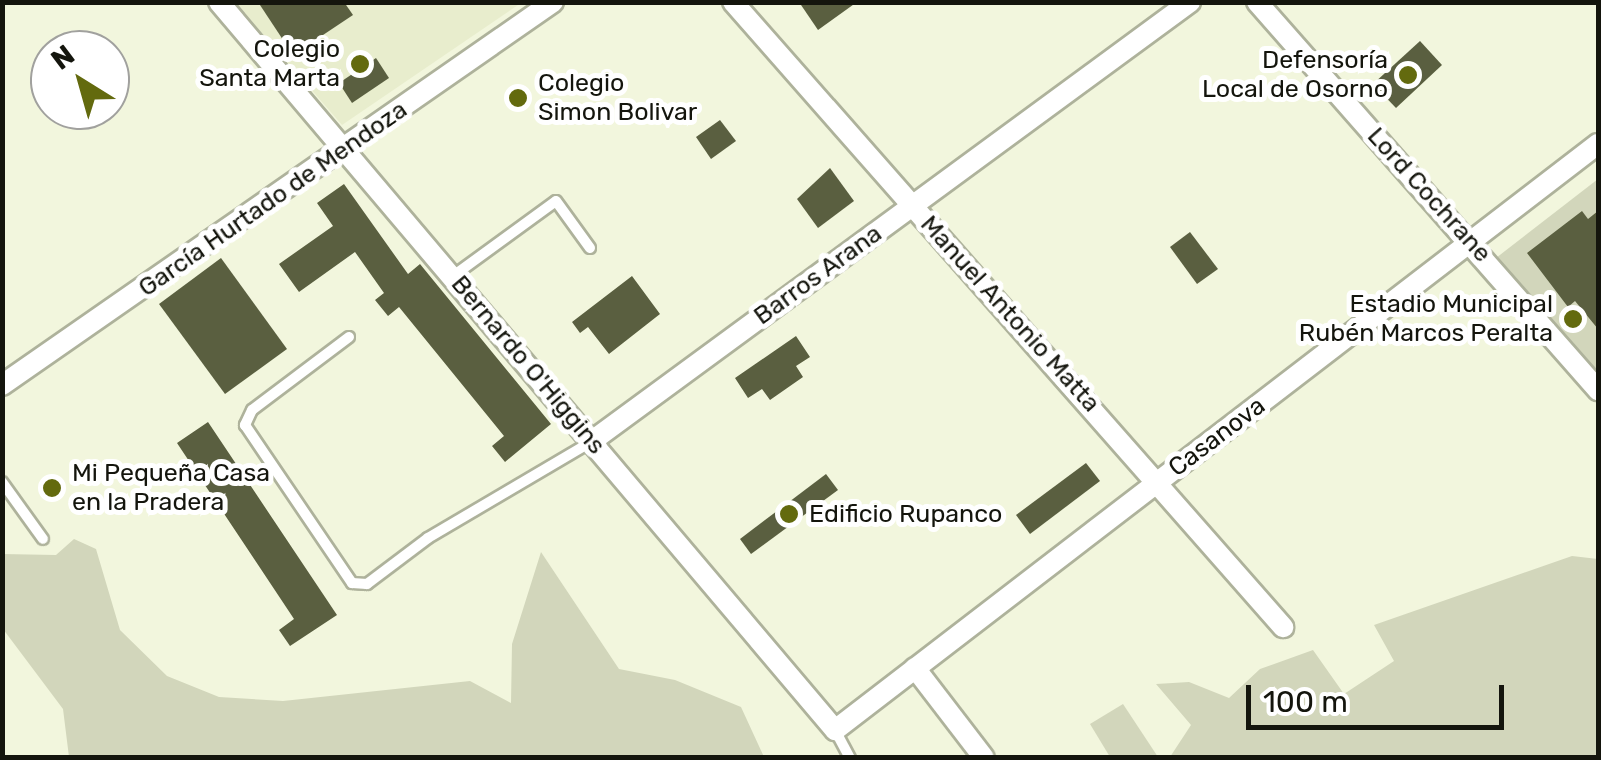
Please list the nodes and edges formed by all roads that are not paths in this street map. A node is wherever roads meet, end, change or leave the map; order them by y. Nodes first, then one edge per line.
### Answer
1 (218, 2) edge
2 (554, 2) edge
3 (733, 2) edge
4 (1190, 2) edge
5 (1257, 2) edge
6 (1598, 144) edge
7 (346, 149) junction
8 (913, 206) junction
9 (1472, 242) junction
10 (590, 248) dead end
11 (453, 276) junction
12 (349, 337) dead end
13 (7, 375) edge
14 (1598, 390) edge
15 (2, 403) edge
16 (592, 441) junction
17 (1159, 481) junction
18 (2, 482) edge
19 (43, 539) dead end
20 (1283, 628) dead end
21 (915, 668) junction
22 (835, 730) junction
23 (850, 758) edge
24 (984, 758) edge

1 - 7 street, Bernardo O'Higgins
2 - 7 street, García Hurtado de Mendoza
3 - 8 street, Manuel Antonio Matta
4 - 8 street, Barros Arana
5 - 9 street, Lord Cochrane
6 - 9 street, Casanova
7 - 11 street, Bernardo O'Higgins
7 - 13 street, García Hurtado de Mendoza
8 - 16 street, Barros Arana
8 - 17 street, Manuel Antonio Matta
9 - 14 street, Lord Cochrane
9 - 17 street, Casanova
10 - 11 lane
11 - 16 street, Bernardo O'Higgins
12 - 16 lane
13 - 15 street, García Hurtado de Mendoza
16 - 22 street, Bernardo O'Higgins
17 - 20 street, Manuel Antonio Matta
17 - 21 street, Casanova
18 - 19 lane
21 - 22 street, Casanova
21 - 24 street
22 - 23 lane

